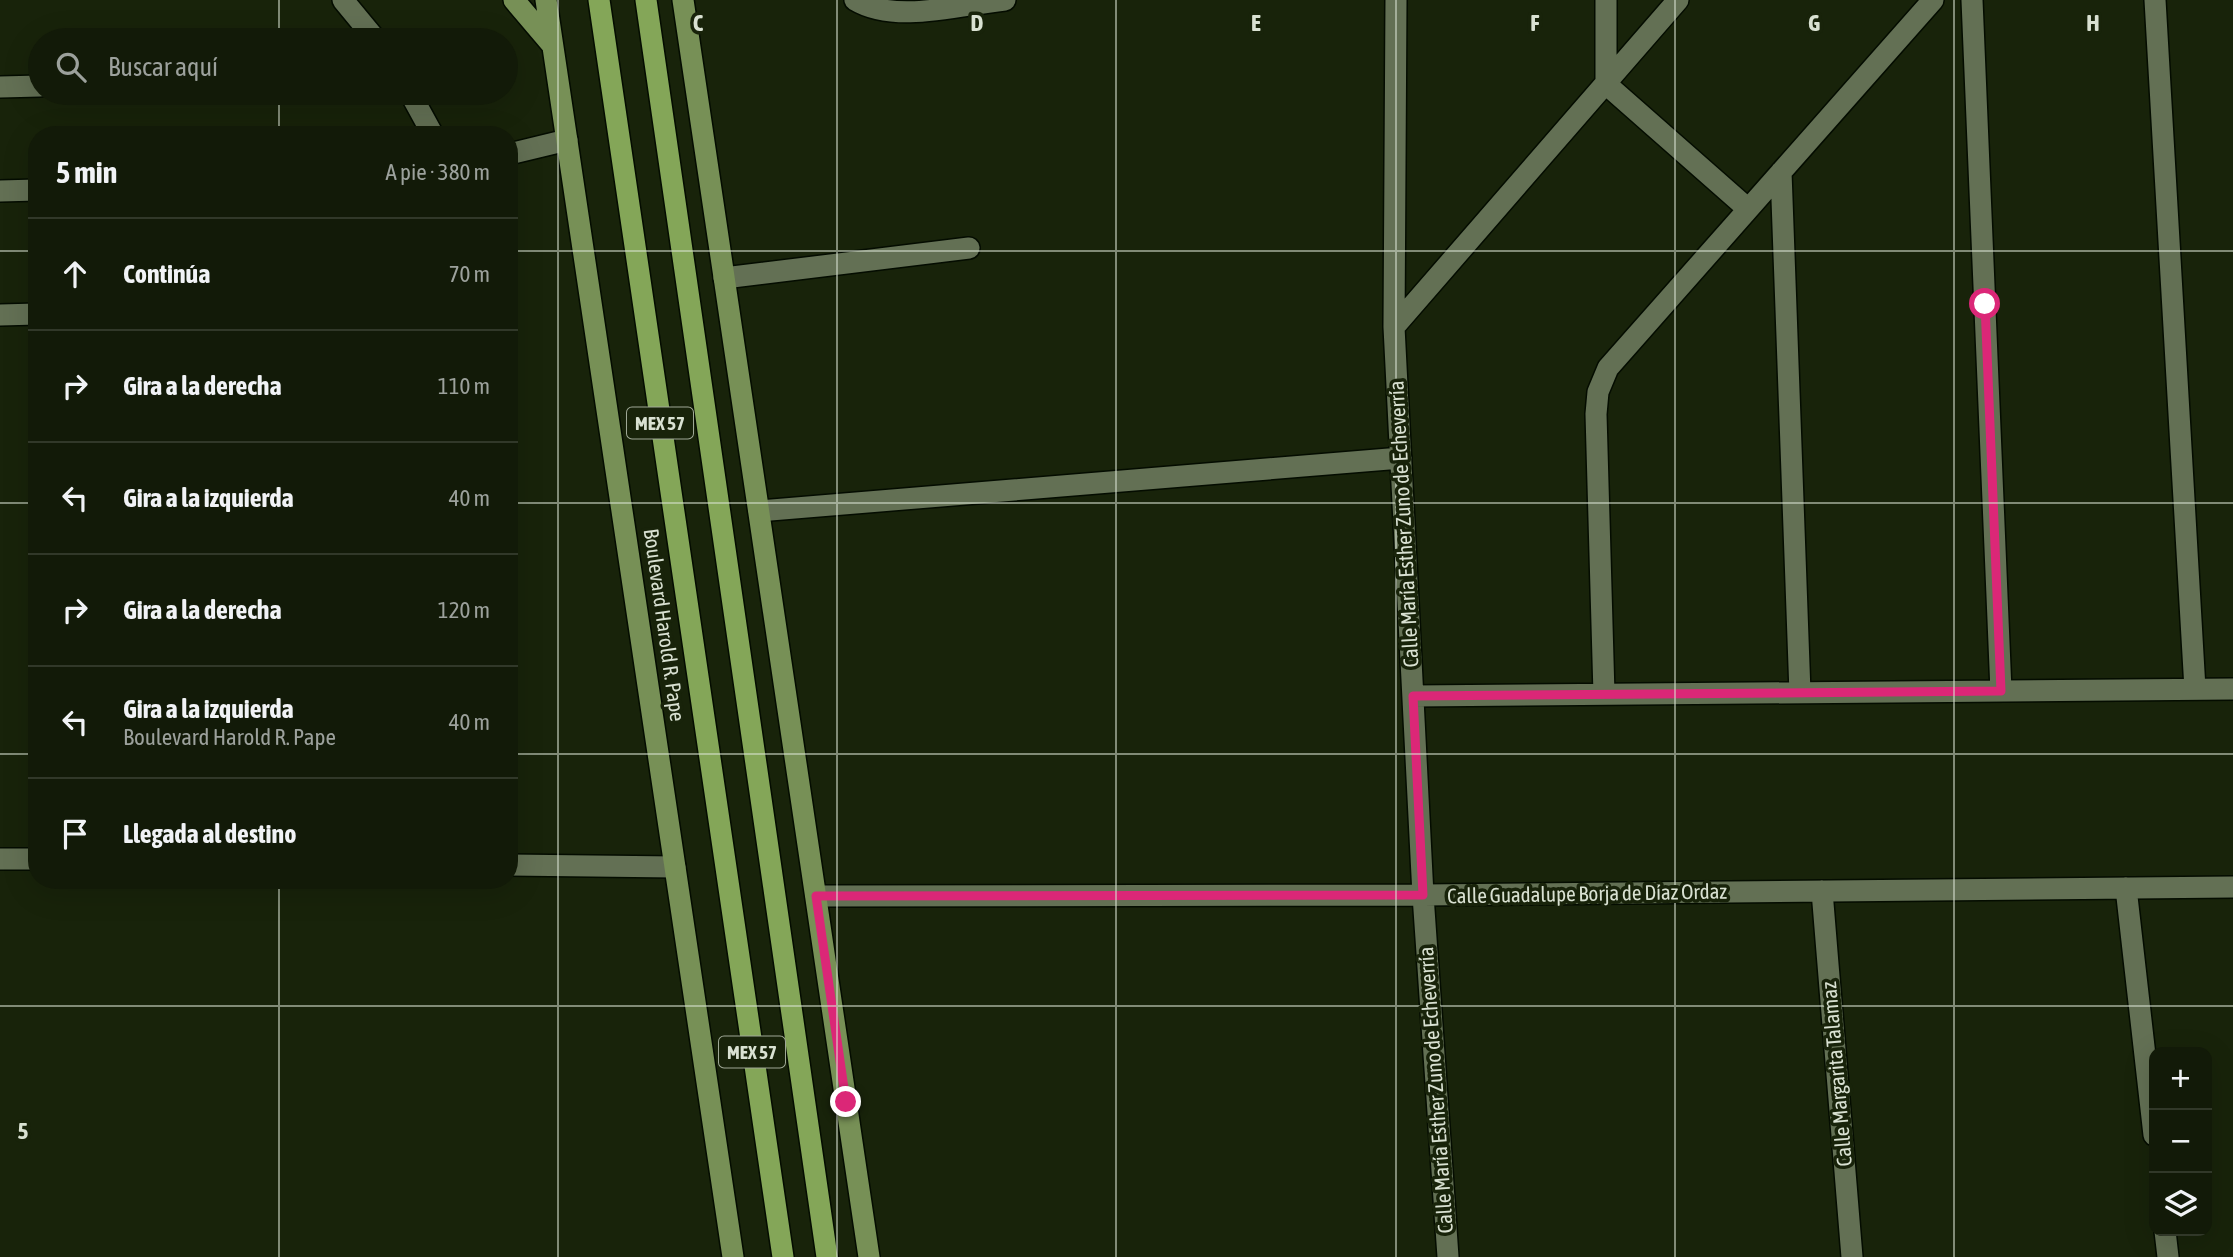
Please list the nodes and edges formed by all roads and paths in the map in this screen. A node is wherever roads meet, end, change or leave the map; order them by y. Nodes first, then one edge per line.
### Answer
1 (343, 0) edge
2 (514, 0) edge
3 (546, 0) edge
4 (600, 0) edge
5 (646, 0) edge
6 (683, 0) edge
7 (855, 0) edge
8 (1004, 0) edge
9 (1396, 0) edge
10 (1606, 0) edge
11 (1678, 0) edge
12 (1933, 0) edge
13 (1972, 0) edge
14 (2155, 0) edge
15 (366, 28) edge
16 (553, 46) junction
17 (1605, 84) junction
18 (28, 86) edge
19 (0, 87) edge
20 (417, 105) edge
21 (428, 126) edge
22 (567, 140) junction
23 (518, 152) edge
24 (1781, 172) junction
25 (28, 190) edge
26 (0, 191) edge
27 (1748, 209) junction
28 (969, 248) dead end
29 (724, 278) junction
30 (28, 314) edge
31 (0, 315) edge
32 (1394, 327) junction
33 (1401, 458) junction
34 (759, 511) junction
35 (2195, 689) junction
36 (2233, 689) edge
37 (2001, 691) junction
38 (1800, 692) junction
39 (1604, 694) junction
40 (1413, 696) junction
41 (0, 859) edge
42 (28, 859) edge
43 (518, 865) edge
44 (675, 867) junction
45 (2233, 887) edge
46 (2126, 888) junction
47 (1822, 891) junction
48 (1423, 895) junction
49 (816, 896) junction
50 (2151, 1110) edge
51 (2166, 1236) edge
52 (733, 1257) edge
53 (783, 1257) edge
54 (827, 1257) edge
55 (869, 1257) edge
56 (1448, 1257) edge
57 (1852, 1257) edge
58 (2168, 1257) edge

1 - 15 street
2 - 16 main road
3 - 16 main road, Boulevard Harold R. Pape
4 - 53 highway, Boulevard Harold R. Pape / MEX 57
5 - 54 highway, MEX 57
6 - 29 main road
7 - 8 street
9 - 32 street, Calle María Esther Zuno de Echeverría
10 - 17 street
11 - 17 street
12 - 24 street
13 - 37 street
14 - 35 street
16 - 22 main road, Boulevard Harold R. Pape
17 - 27 street
17 - 32 street
18 - 19 street
20 - 21 street
22 - 23 street
22 - 44 main road, Boulevard Harold R. Pape
24 - 27 street
24 - 38 street
25 - 26 street
27 - 39 street
28 - 29 street
29 - 34 main road
30 - 31 street
32 - 33 street, Calle María Esther Zuno de Echeverría
33 - 34 street
33 - 40 street, Calle María Esther Zuno de Echeverría
34 - 49 main road
35 - 36 street
35 - 37 street
37 - 38 street
38 - 39 street
39 - 40 street
40 - 48 street, Calle María Esther Zuno de Echeverría
41 - 42 street
43 - 44 street
44 - 52 main road, Boulevard Harold R. Pape
45 - 46 street, Calle Guadalupe Borja de Díaz Ordaz
46 - 47 street, Calle Guadalupe Borja de Díaz Ordaz
46 - 50 street
47 - 48 street, Calle Guadalupe Borja de Díaz Ordaz
47 - 57 street, Calle Margarita Talamaz
48 - 49 street, Calle Guadalupe Borja de Díaz Ordaz
48 - 56 street, Calle María Esther Zuno de Echeverría
49 - 55 main road
51 - 58 street

